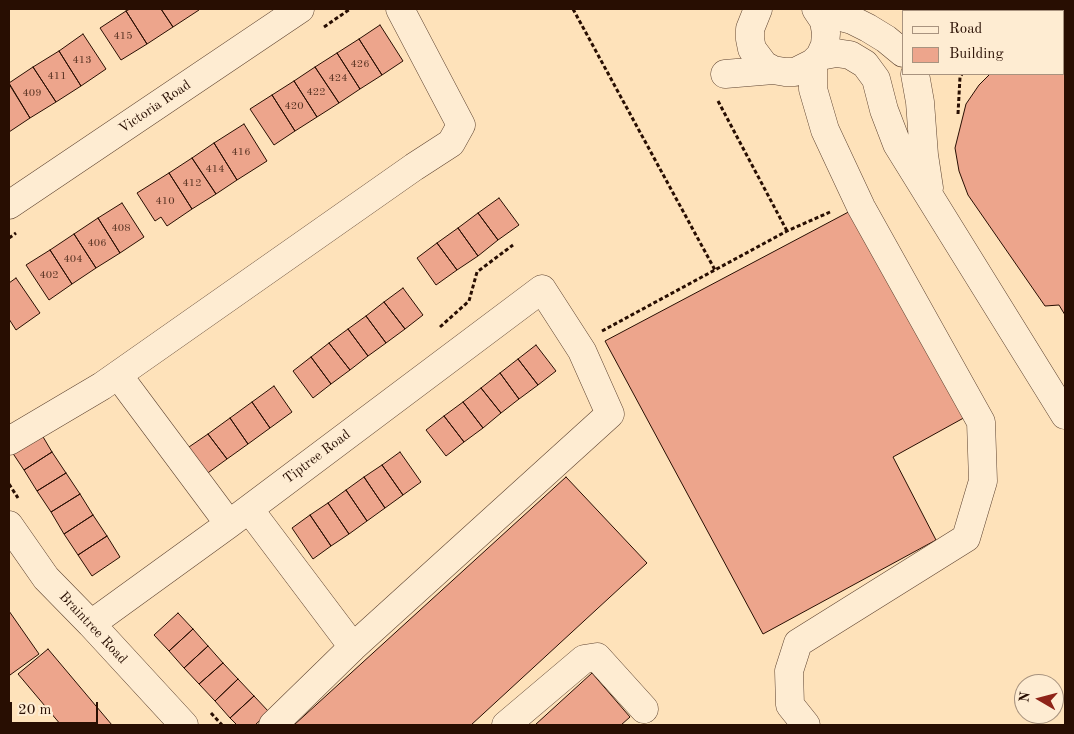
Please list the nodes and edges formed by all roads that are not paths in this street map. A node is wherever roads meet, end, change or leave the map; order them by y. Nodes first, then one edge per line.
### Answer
1 (300, 9) edge
2 (400, 9) edge
3 (758, 9) edge
4 (817, 10) edge
5 (750, 39) junction
6 (902, 52) edge
7 (816, 59) junction
8 (779, 71) junction
9 (914, 75) edge
10 (825, 130) junction
11 (931, 199) junction
12 (9, 205) edge
13 (118, 375) junction
14 (1065, 415) edge
15 (9, 441) edge
16 (239, 516) junction
17 (9, 525) edge
18 (91, 624) junction
19 (354, 647) junction
20 (644, 709) dead end
21 (184, 725) edge
22 (274, 725) edge
23 (506, 725) edge
24 (806, 725) edge

1 - 12 street, Victoria Road
2 - 13 street
3 - 5 street
4 - 6 street
4 - 7 street
5 - 8 street
5 - 8 street
7 - 8 street
7 - 10 street
7 - 11 street
8 - 10 street
9 - 11 street
10 - 24 street
11 - 14 street
13 - 15 street
13 - 16 street
16 - 18 street, Tiptree Road
16 - 19 street
16 - 19 street, Tiptree Road
17 - 18 street, Braintree Road
18 - 21 street, Braintree Road
19 - 22 street
20 - 23 street

